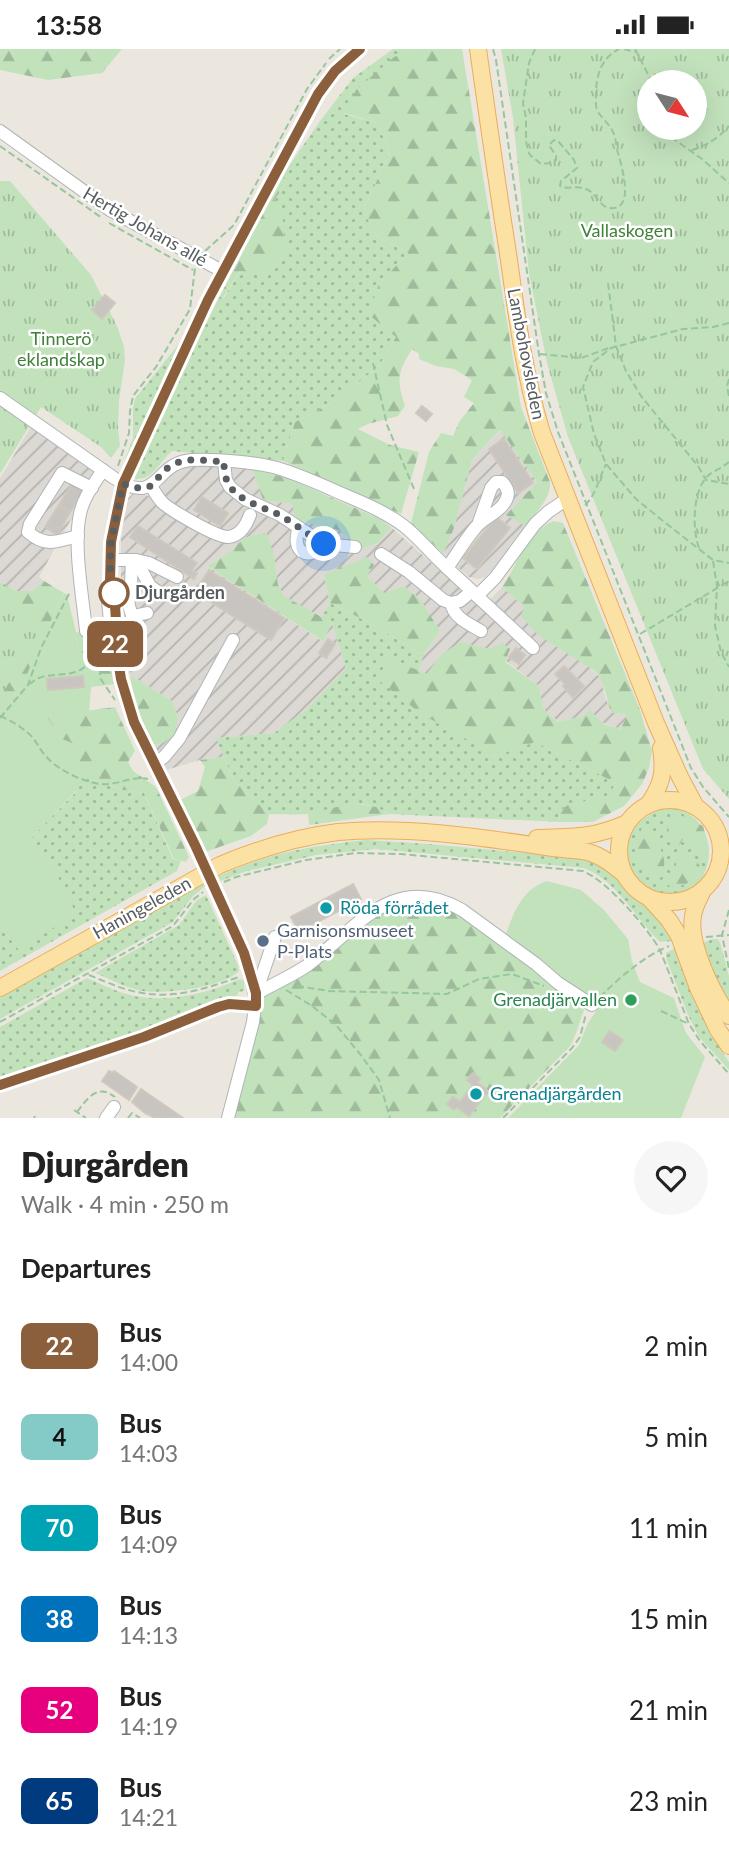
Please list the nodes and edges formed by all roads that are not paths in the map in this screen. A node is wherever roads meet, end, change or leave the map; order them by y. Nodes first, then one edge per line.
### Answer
1 (359, 49) edge
2 (483, 50) edge
3 (0, 131) edge
4 (222, 271) junction
5 (0, 398) edge
6 (224, 462) junction
7 (103, 470) junction
8 (123, 484) junction
9 (151, 486) junction
10 (92, 488) junction
11 (567, 499) junction
12 (250, 515) dead end
13 (478, 525) dead end
14 (78, 536) junction
15 (355, 547) dead end
16 (381, 554) dead end
17 (110, 560) junction
18 (134, 560) junction
19 (447, 568) junction
20 (177, 577) dead end
21 (475, 593) junction
22 (161, 594) dead end
23 (451, 603) junction
24 (147, 613) dead end
25 (133, 616) junction
26 (86, 631) road end
27 (481, 631) dead end
28 (233, 640) dead end
29 (136, 646) dead end
30 (533, 648) dead end
31 (656, 723) junction
32 (155, 763) junction
33 (648, 805) junction
34 (696, 807) junction
35 (627, 823) junction
36 (499, 839) junction
37 (624, 874) junction
38 (704, 890) junction
39 (650, 899) junction
40 (275, 937) dead end
41 (0, 988) edge
42 (256, 1000) junction
43 (592, 1005) road end
44 (729, 1016) edge
45 (729, 1047) edge
46 (0, 1085) edge
47 (228, 1118) edge

1 - 4 street
2 - 11 main road, Lambohovsleden
3 - 4 street, Hertig Johans allé
4 - 8 street
5 - 7 street
6 - 9 street
6 - 15 street
6 - 19 street
7 - 8 street
7 - 10 street
8 - 9 street
8 - 17 street
9 - 12 street
10 - 14 street
10 - 14 street
11 - 21 street
11 - 31 main road, Lambohovsleden
13 - 19 street
14 - 26 street
16 - 23 street
17 - 18 street
17 - 32 street
18 - 20 street
18 - 22 street
18 - 25 street
19 - 21 street
21 - 23 street
21 - 30 street
23 - 27 street
24 - 25 street
25 - 29 street
28 - 32 street
31 - 33 main road, Lambohovsleden
31 - 34 main road, Lambohovsleden
32 - 42 street, bridge
33 - 34 main road
33 - 35 main road
34 - 38 main road
35 - 36 main road, Haningeleden
35 - 37 main road
36 - 37 main road, Haningeleden
36 - 41 main road, Haningeleden
37 - 39 main road
38 - 39 main road
38 - 44 main road
39 - 45 main road
40 - 42 street
42 - 43 street
42 - 46 street
42 - 47 street

